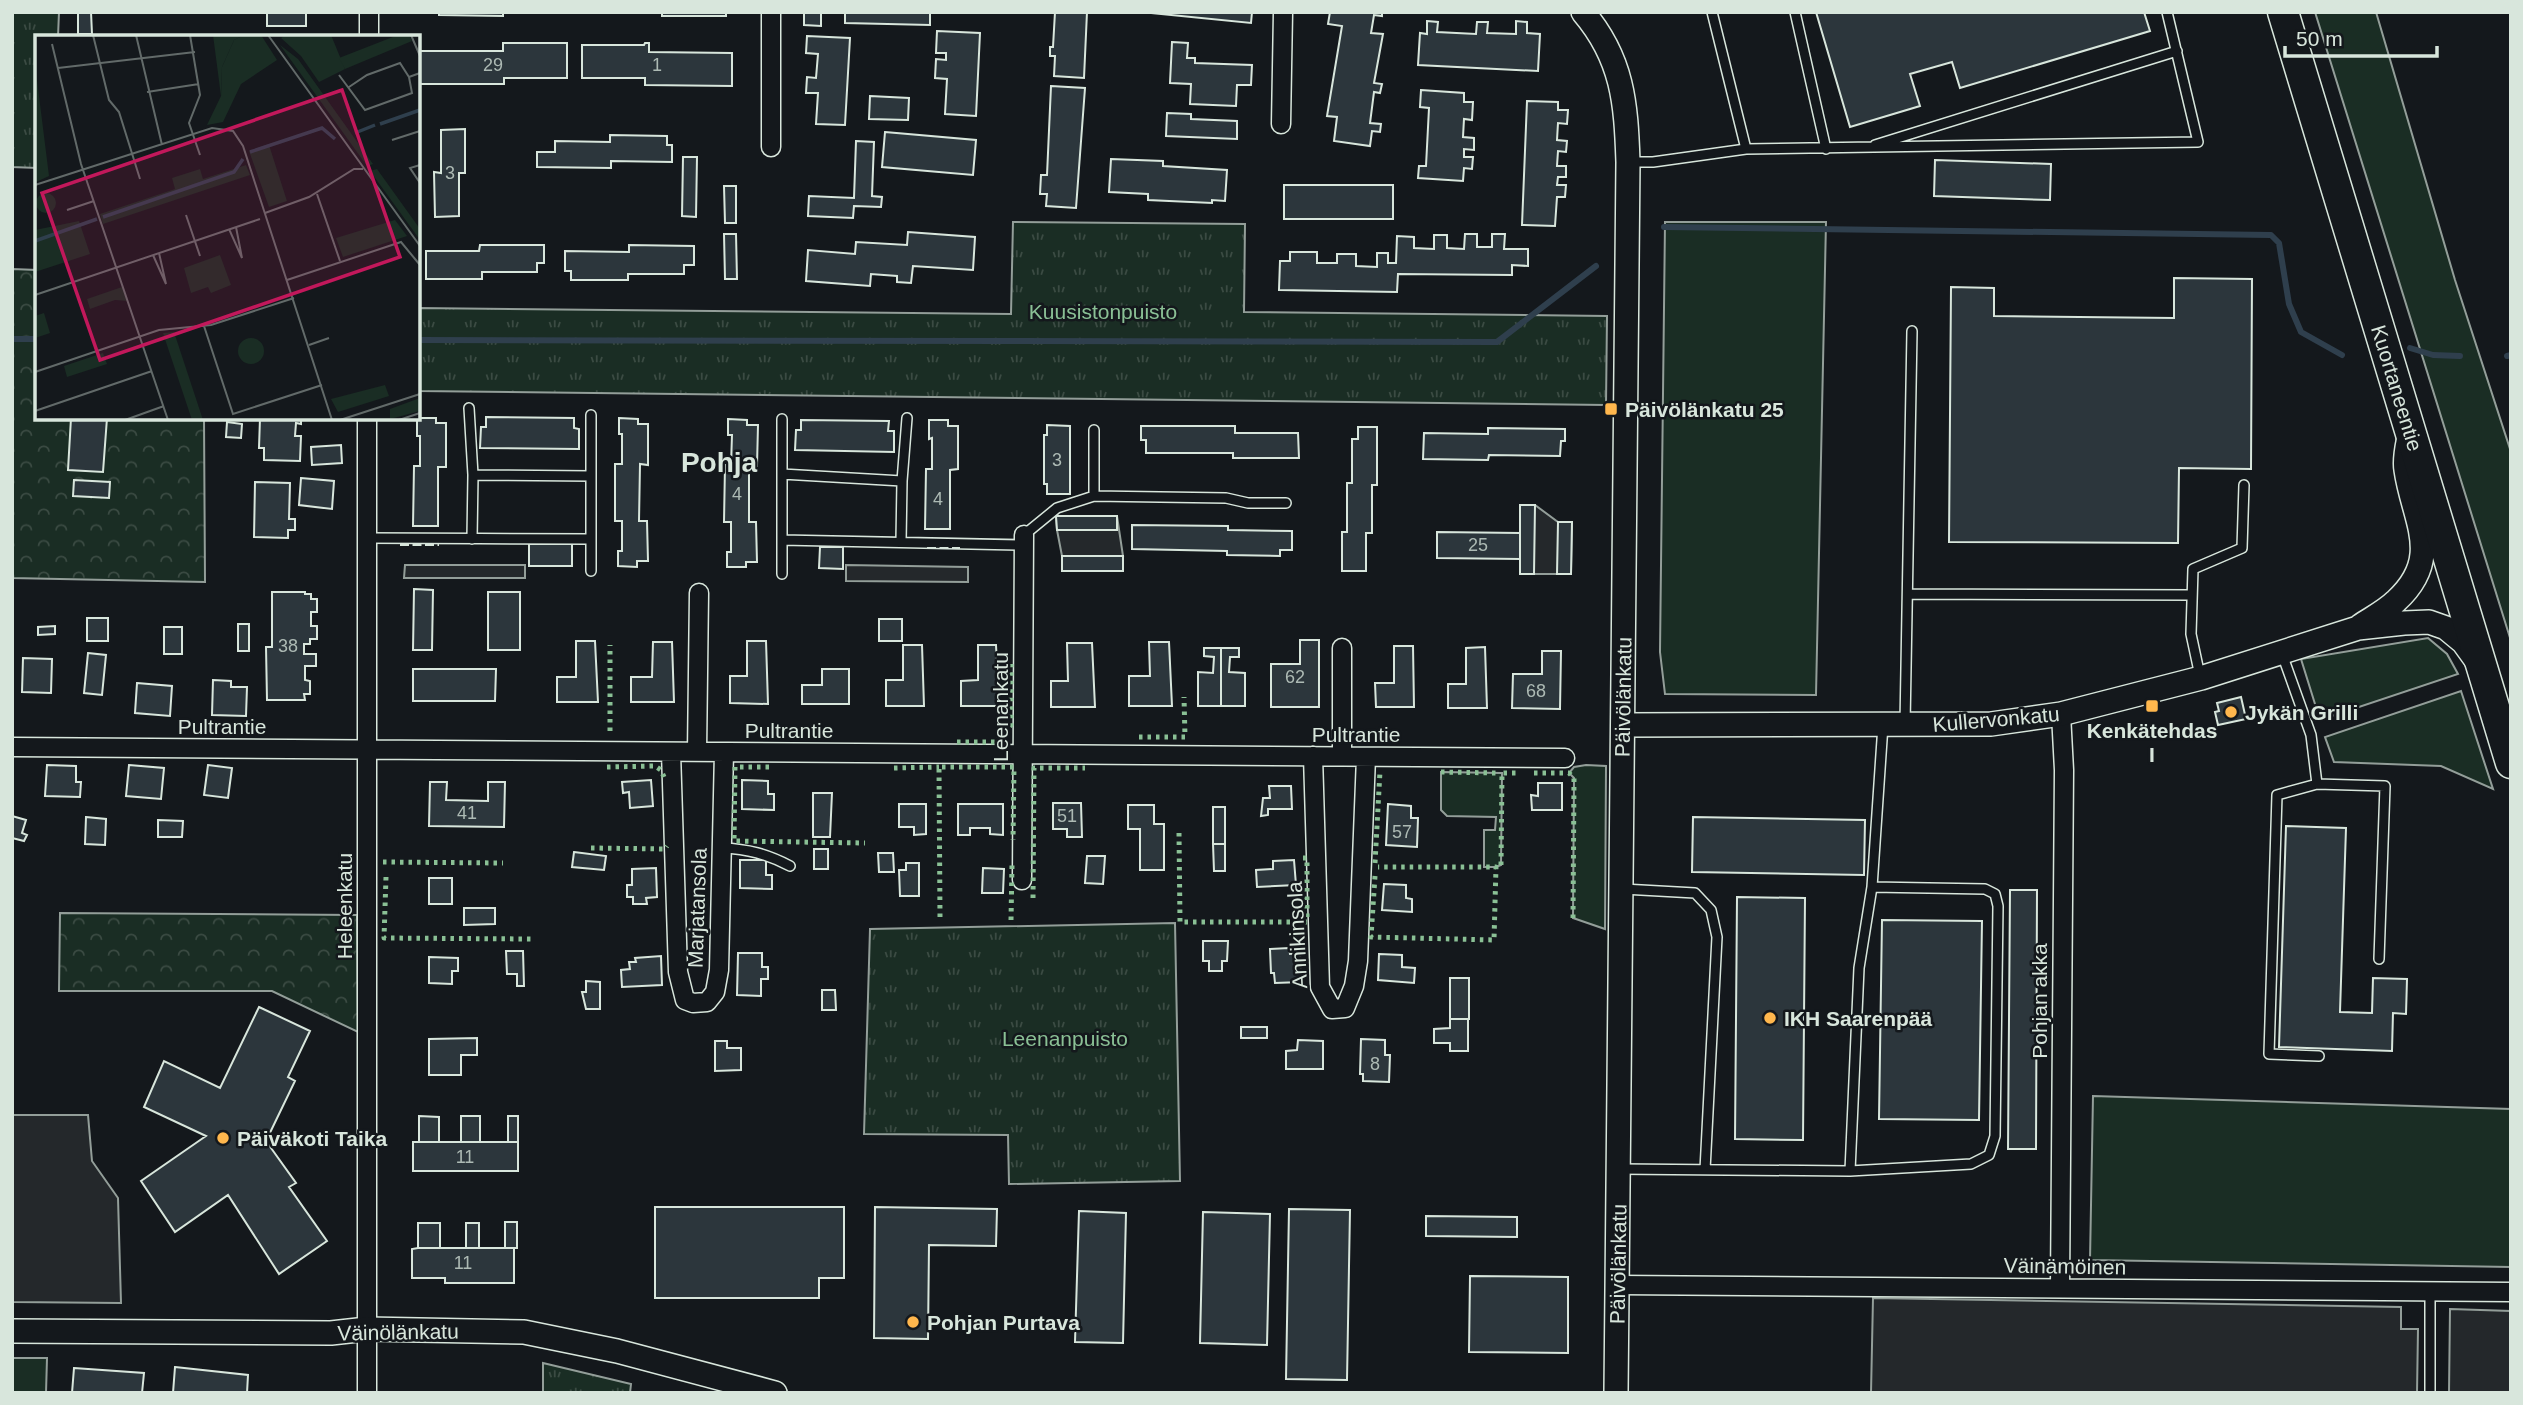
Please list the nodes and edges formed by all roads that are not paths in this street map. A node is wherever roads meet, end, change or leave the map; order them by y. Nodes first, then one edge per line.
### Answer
1 (369, 12) edge
2 (771, 12) edge
3 (1283, 12) edge
4 (1583, 12) edge
5 (1712, 12) edge
6 (1795, 12) edge
7 (2167, 12) edge
8 (2283, 12) edge
9 (369, 35) edge
10 (2178, 51) junction
11 (1281, 124) dead end
12 (771, 147) dead end
13 (1746, 149) junction
14 (1826, 149) junction
15 (1865, 149) junction
16 (1628, 162) junction
17 (1912, 331) dead end
18 (469, 408) dead end
19 (592, 415) dead end
20 (907, 418) dead end
21 (782, 419) dead end
22 (367, 420) edge
23 (2410, 428) junction
24 (1094, 430) dead end
25 (782, 474) junction
26 (473, 475) junction
27 (591, 476) junction
28 (902, 481) junction
29 (2244, 485) dead end
30 (1094, 496) junction
31 (1286, 503) dead end
32 (367, 538) junction
33 (472, 539) junction
34 (591, 539) junction
35 (782, 540) junction
36 (1024, 540) junction
37 (901, 542) junction
38 (591, 571) dead end
39 (782, 574) dead end
40 (699, 593) dead end
41 (1908, 594) junction
42 (2192, 595) junction
43 (2358, 628) junction
44 (1342, 648) dead end
45 (2282, 652) junction
46 (2482, 668) junction
47 (2201, 678) junction
48 (2062, 714) junction
49 (1623, 725) junction
50 (1894, 725) junction
51 (12, 747) edge
52 (366, 750) junction
53 (671, 752) junction
54 (697, 752) junction
55 (724, 752) junction
56 (1023, 754) junction
57 (1313, 756) junction
58 (1342, 757) junction
59 (1366, 757) junction
60 (1565, 758) dead end
61 (2511, 763) edge
62 (2317, 784) junction
63 (722, 848) junction
64 (790, 866) dead end
65 (1022, 880) dead end
66 (1872, 887) junction
67 (1622, 889) junction
68 (2379, 959) dead end
69 (2319, 1056) dead end
70 (1619, 1169) junction
71 (1705, 1170) junction
72 (1850, 1171) junction
73 (1618, 1285) junction
74 (2060, 1288) junction
75 (2430, 1291) junction
76 (2511, 1292) edge
77 (367, 1329) junction
78 (12, 1331) edge
79 (764, 1391) edge
80 (367, 1393) edge
81 (1616, 1393) edge
82 (2430, 1393) edge

1 - 9 street
2 - 12 street
3 - 11 street
4 - 16 street, Päivölänkatu
5 - 13 lane
6 - 14 lane
7 - 10 lane
8 - 23 highway, Kuortaneentie
10 - 15 lane
10 - 15 lane
13 - 14 lane
13 - 16 lane
14 - 15 lane
16 - 49 street, Päivölänkatu
17 - 41 lane
18 - 26 lane
19 - 27 lane
20 - 28 lane
21 - 25 lane
22 - 32 street, Heleenkatu
23 - 43 street, Kullervonkatu
23 - 46 highway, Kuortaneentie
24 - 30 lane
25 - 28 lane
25 - 35 lane
26 - 27 lane
26 - 33 lane
27 - 34 lane
28 - 37 lane
29 - 42 lane
30 - 31 lane
30 - 36 lane
32 - 33 lane
32 - 52 street, Heleenkatu
33 - 34 lane
34 - 38 lane
35 - 37 lane
35 - 39 lane
36 - 37 lane
36 - 56 street, Leenankatu
40 - 54 street
41 - 42 lane
41 - 50 lane
42 - 47 lane
43 - 45 street, Kullervonkatu
43 - 46 street, Kullervonkatu
44 - 58 street
45 - 47 street, Kullervonkatu
45 - 62 lane
46 - 61 highway, Kuortaneentie
47 - 48 street, Kullervonkatu
48 - 50 street, Kullervonkatu
48 - 74 street, Pohjan akka
49 - 50 street, Kullervonkatu
49 - 67 street, Päivölänkatu
50 - 66 lane
51 - 52 street, Pultrantie
52 - 53 street, Pultrantie
52 - 77 street, Heleenkatu
53 - 54 street, Pultrantie
53 - 63 street, Marjatansola
54 - 55 street, Pultrantie
55 - 56 street, Pultrantie
55 - 63 street, Marjatansola
56 - 57 street, Pultrantie
56 - 65 street, Leenankatu
57 - 58 street, Pultrantie
57 - 59 street, Annikinsola
58 - 59 street, Pultrantie
59 - 60 street, Pultrantie
62 - 68 lane
62 - 69 lane
63 - 64 lane
66 - 72 lane
66 - 72 lane
67 - 70 street, Päivölänkatu
67 - 71 lane
70 - 71 lane
70 - 73 street, Päivölänkatu
71 - 72 lane
73 - 74 street, Väinämöinen
73 - 81 street, Päivölänkatu
74 - 75 street, Väinämöinen
75 - 76 street, Väinämöinen
75 - 82 lane
77 - 78 street, Väinölänkatu
77 - 79 street, Väinölänkatu
77 - 80 street, Heleenkatu

